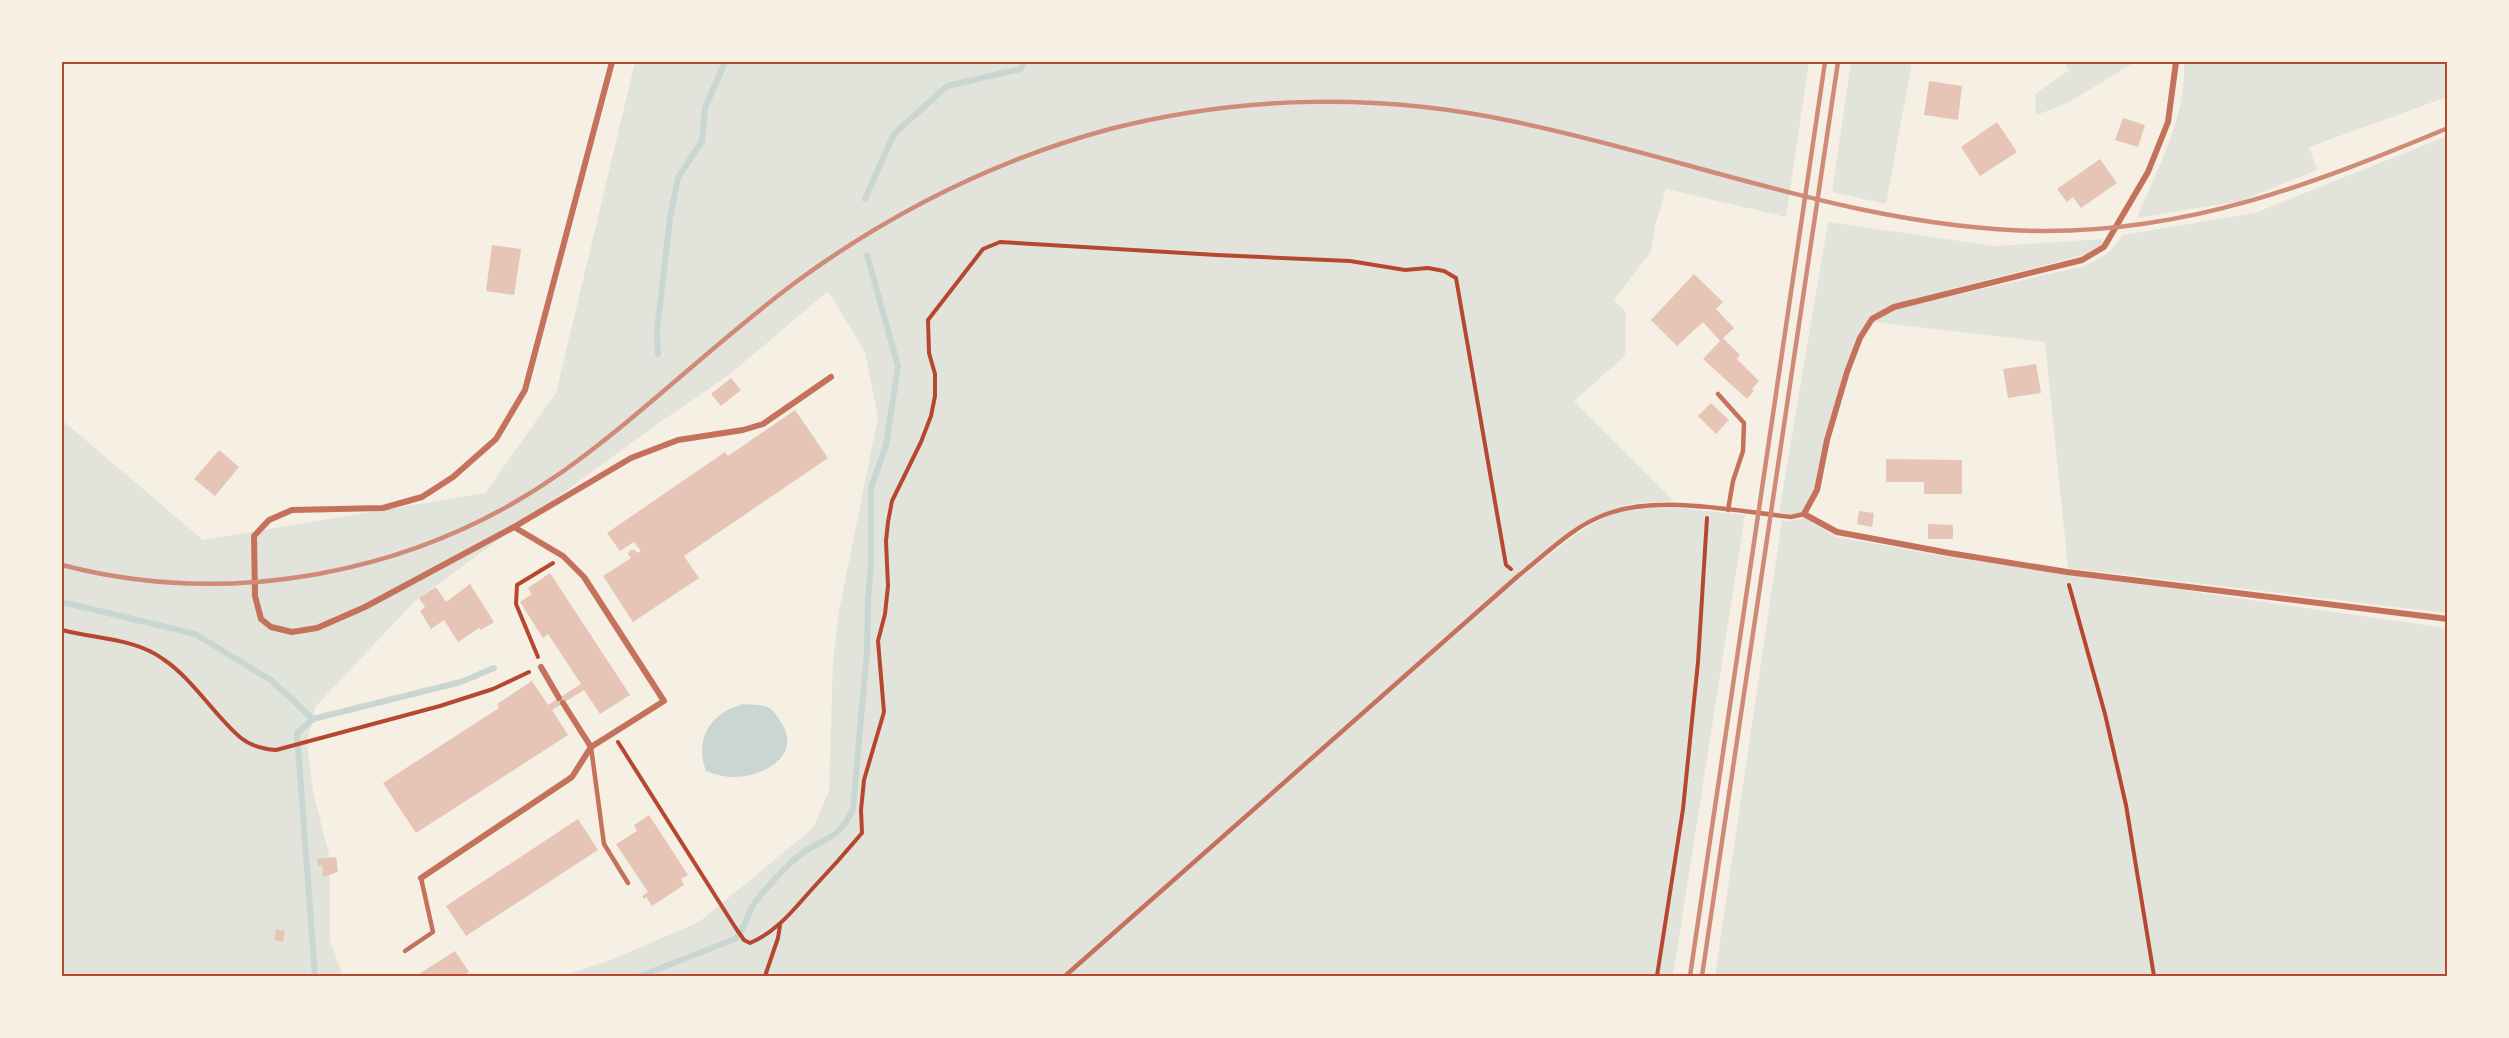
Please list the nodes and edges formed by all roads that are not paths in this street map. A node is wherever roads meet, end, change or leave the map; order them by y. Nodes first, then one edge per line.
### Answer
1 (612, 62) edge
2 (2176, 62) edge
3 (831, 377) dead end
4 (1718, 394) dead end
5 (1728, 510) junction
6 (1804, 514) junction
7 (514, 527) junction
8 (2448, 619) edge
9 (541, 667) road end
10 (591, 747) junction
11 (421, 878) joint
12 (628, 883) dead end
13 (405, 951) dead end
14 (1065, 976) edge

1 - 7 street
2 - 6 street
3 - 7 street
4 - 5 lane
5 - 6 lane
5 - 14 lane
6 - 8 street
7 - 10 street
9 - 10 street
10 - 11 street
10 - 12 lane
11 - 13 lane

